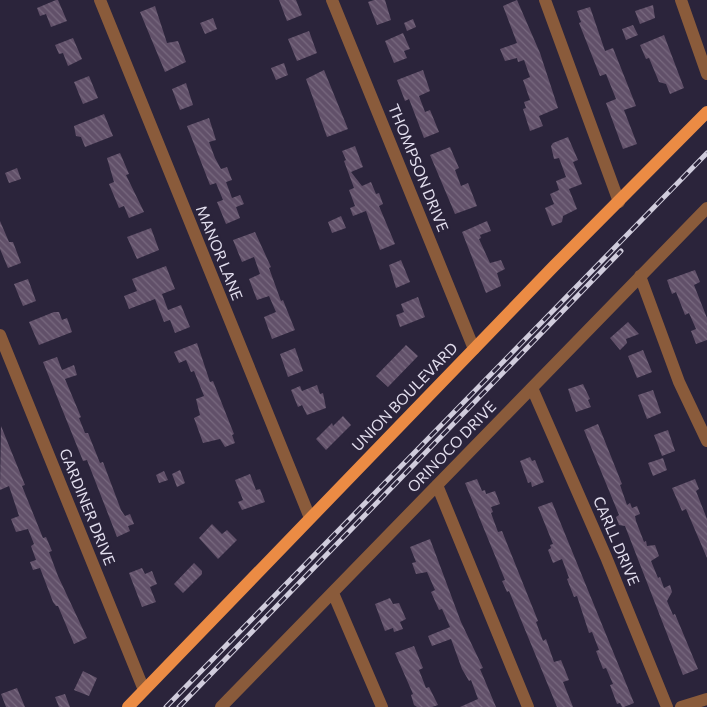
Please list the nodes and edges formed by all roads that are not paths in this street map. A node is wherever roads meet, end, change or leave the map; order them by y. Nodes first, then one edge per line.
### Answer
1 (100, 0) edge
2 (332, 0) edge
3 (544, 0) edge
4 (681, 0) edge
5 (707, 74) edge
6 (707, 112) edge
7 (619, 202) junction
8 (707, 208) edge
9 (640, 276) junction
10 (0, 335) edge
11 (474, 349) junction
12 (532, 388) junction
13 (707, 441) edge
14 (437, 486) junction
15 (310, 518) junction
16 (333, 593) junction
17 (144, 690) junction
18 (707, 699) edge
19 (128, 707) edge
20 (221, 707) edge
21 (382, 707) edge
22 (528, 707) edge
23 (667, 707) edge
24 (681, 707) edge

1 - 15 street, MANOR LANE
2 - 11 street, THOMPSON DRIVE
3 - 7 street
4 - 5 street
6 - 7 main road, UNION BOULEVARD
7 - 11 main road, UNION BOULEVARD
8 - 9 street, ORINOCO DRIVE
9 - 12 street, ORINOCO DRIVE
9 - 13 street
10 - 17 street, GARDINER DRIVE
11 - 15 main road, UNION BOULEVARD
12 - 14 street, ORINOCO DRIVE
12 - 23 street, CARLL DRIVE
14 - 16 street, ORINOCO DRIVE
14 - 22 street
15 - 17 main road, UNION BOULEVARD
16 - 20 street, ORINOCO DRIVE
16 - 21 street
17 - 19 main road, UNION BOULEVARD
18 - 24 street

